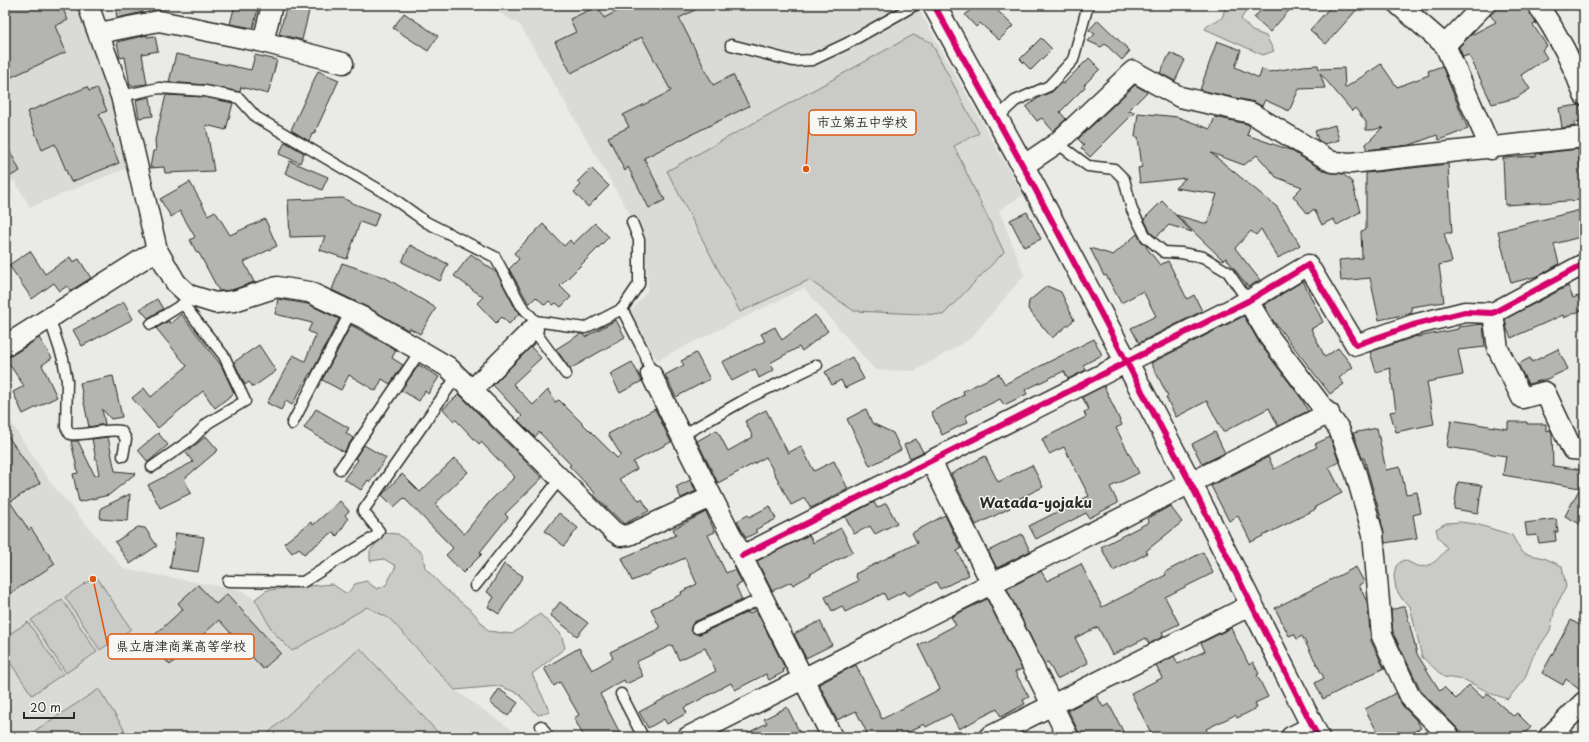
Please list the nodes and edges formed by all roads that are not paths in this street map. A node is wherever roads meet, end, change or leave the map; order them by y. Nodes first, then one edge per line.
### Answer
1 (88, 5) edge
2 (272, 5) edge
3 (915, 5) edge
4 (934, 5) edge
5 (1088, 5) edge
6 (1399, 5) edge
7 (1484, 5) edge
8 (1538, 5) edge
9 (99, 33) junction
10 (263, 42) junction
11 (731, 45) dead end
12 (1445, 45) junction
13 (343, 63) dead end
14 (1584, 95) edge
15 (121, 96) junction
16 (997, 118) junction
17 (1584, 137) edge
18 (1056, 143) junction
19 (1491, 149) junction
20 (1023, 166) junction
21 (632, 222) dead end
22 (157, 250) junction
23 (1584, 264) edge
24 (186, 300) junction
25 (1248, 301) junction
26 (622, 309) junction
27 (351, 312) junction
28 (1492, 313) junction
29 (49, 317) junction
30 (151, 324) dead end
31 (534, 325) junction
32 (5, 346) edge
33 (421, 350) junction
34 (1127, 362) junction
35 (818, 365) dead end
36 (566, 374) dead end
37 (651, 374) joint
38 (457, 376) junction
39 (472, 390) junction
40 (1329, 414) junction
41 (292, 424) dead end
42 (681, 436) junction
43 (1584, 450) edge
44 (123, 456) dead end
45 (931, 461) junction
46 (152, 467) dead end
47 (340, 469) dead end
48 (560, 478) junction
49 (1191, 484) junction
50 (711, 497) junction
51 (742, 556) junction
52 (228, 581) dead end
53 (992, 584) junction
54 (475, 586) dead end
55 (763, 598) junction
56 (1251, 605) junction
57 (697, 628) dead end
58 (803, 678) junction
59 (621, 694) dead end
60 (1584, 702) edge
61 (1052, 705) junction
62 (541, 726) dead end
63 (1315, 732) edge
64 (548, 737) edge
65 (643, 737) edge
66 (688, 737) edge
67 (832, 737) edge
68 (989, 737) edge
69 (1068, 737) edge
70 (1291, 737) edge
71 (1450, 737) edge
72 (1548, 737) edge

1 - 9 street
2 - 10 street
3 - 11 lane
4 - 16 street
5 - 16 lane
6 - 12 street
7 - 12 street
8 - 14 street
9 - 10 street
9 - 15 street
10 - 13 street
12 - 19 street
15 - 22 street
15 - 31 lane
16 - 20 street
17 - 19 street
18 - 19 street
18 - 20 street
18 - 25 lane
20 - 34 street
21 - 26 lane
22 - 24 street
22 - 29 street
23 - 28 street
24 - 27 street
24 - 30 lane
24 - 46 lane
25 - 28 street
25 - 34 street
25 - 40 street
26 - 31 lane
26 - 37 lane
27 - 33 street
27 - 41 lane
28 - 43 street
29 - 32 street
29 - 44 lane
31 - 36 lane
31 - 39 street
33 - 38 street
33 - 47 lane
34 - 45 street
34 - 49 street
35 - 42 lane
37 - 42 street
38 - 39 street
38 - 52 lane
39 - 48 street
40 - 49 street
40 - 71 street
42 - 50 street
45 - 51 street
45 - 53 street
48 - 50 street
48 - 54 lane
49 - 53 street
49 - 56 street
50 - 51 street
51 - 55 street
53 - 58 street
53 - 61 street
55 - 57 lane
55 - 58 street
56 - 61 street
56 - 63 street
58 - 66 street
58 - 67 street
59 - 65 lane
60 - 72 street
61 - 68 street
61 - 69 street
62 - 64 lane
63 - 70 street

